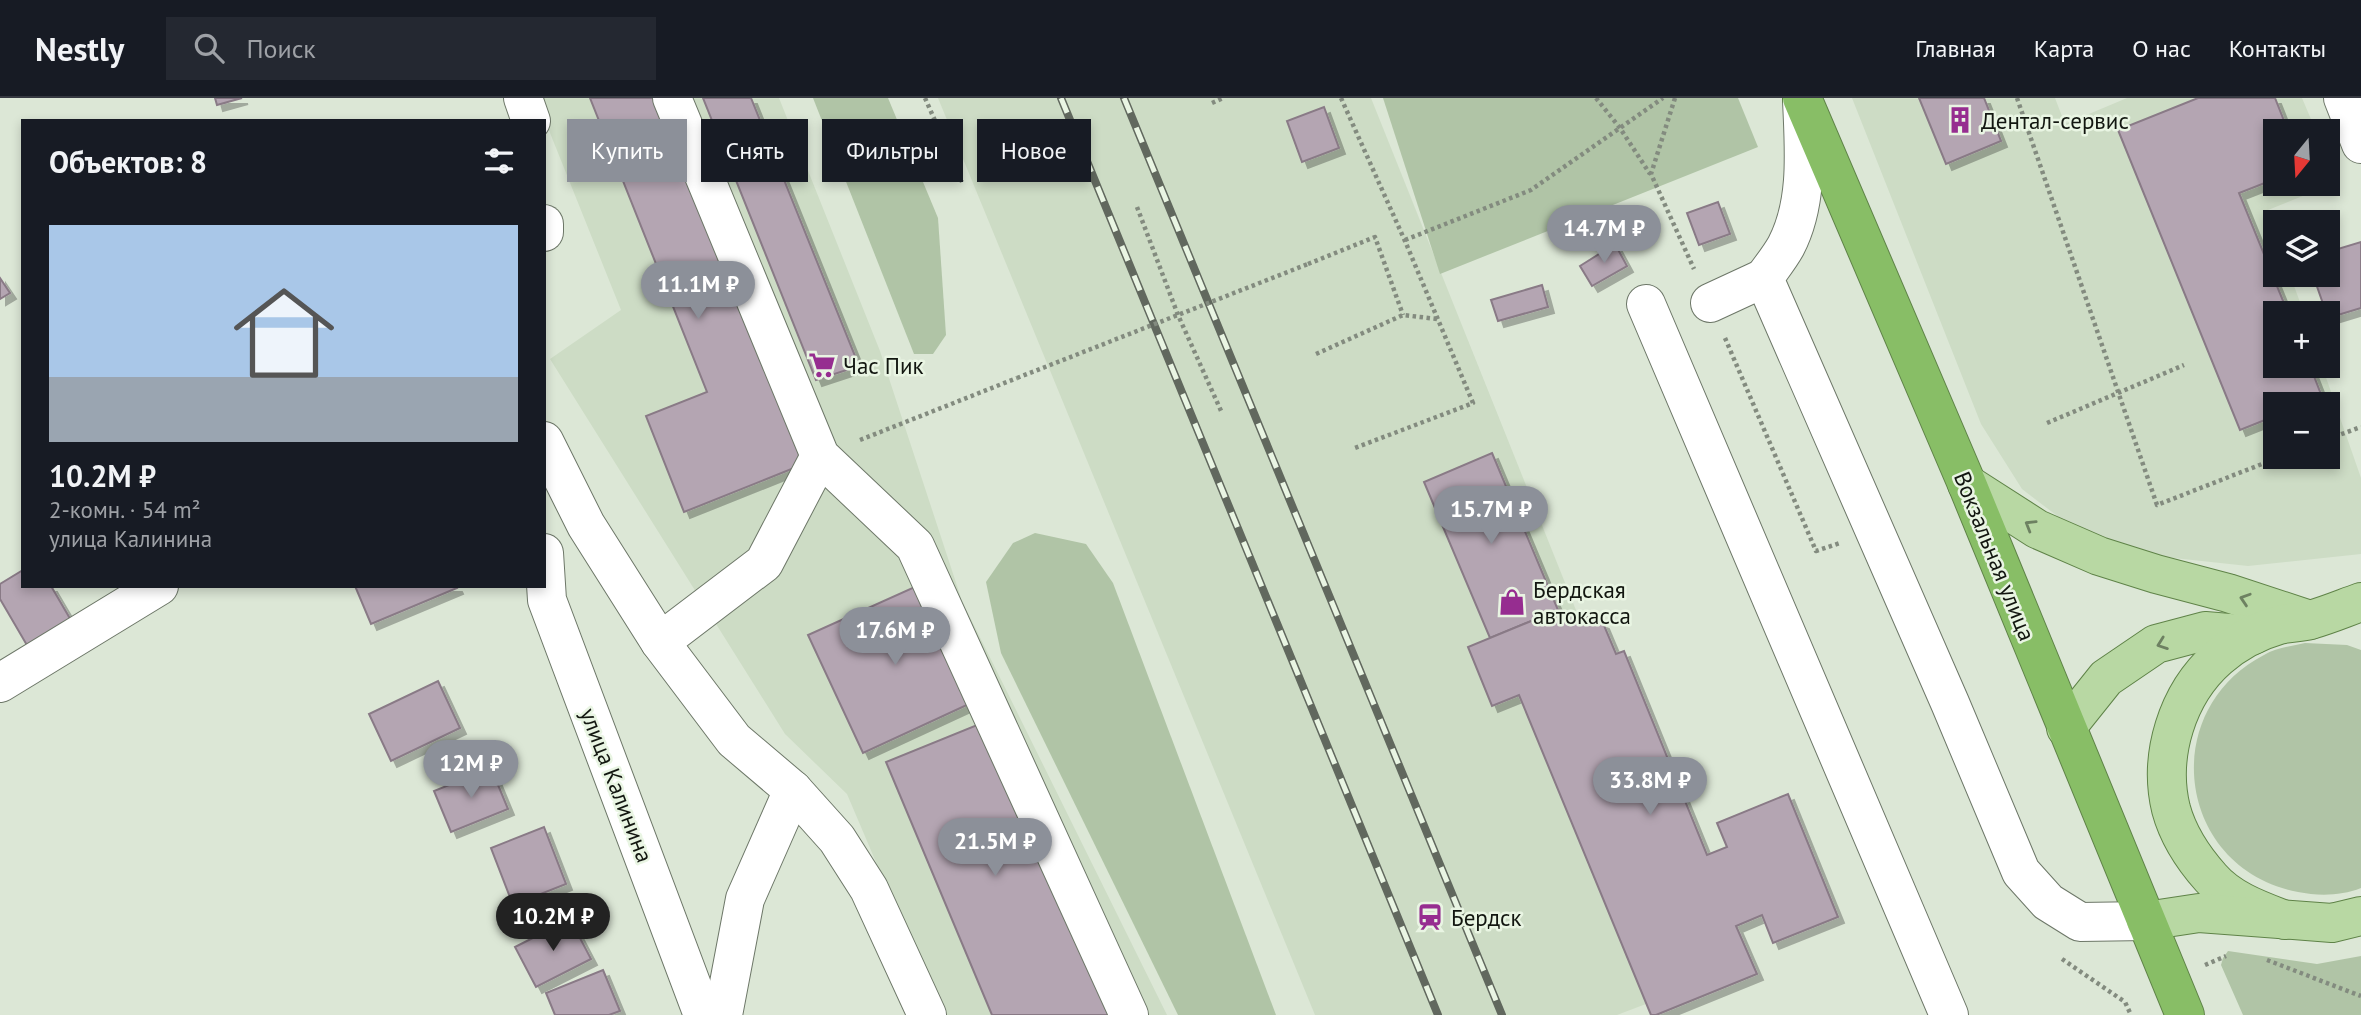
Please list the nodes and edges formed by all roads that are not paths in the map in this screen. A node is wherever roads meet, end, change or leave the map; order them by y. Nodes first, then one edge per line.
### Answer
1 (523, 98) edge
2 (672, 98) edge
3 (1802, 98) edge
4 (2343, 98) edge
5 (530, 119) edge
6 (2361, 144) edge
7 (1764, 278) junction
8 (1710, 303) road end
9 (1646, 304) dead end
10 (546, 445) edge
11 (820, 456) junction
12 (1967, 484) junction
13 (546, 584) edge
14 (156, 588) edge
15 (2361, 602) edge
16 (2310, 620) junction
17 (2361, 626) edge
18 (2252, 635) junction
19 (660, 642) junction
20 (0, 683) edge
21 (2066, 728) junction
22 (793, 790) junction
23 (2133, 887) junction
24 (2199, 914) junction
25 (2361, 916) edge
26 (2285, 920) junction
27 (2147, 921) junction
28 (704, 1015) edge
29 (723, 1015) edge
30 (926, 1015) edge
31 (1129, 1015) edge
32 (1949, 1015) edge
33 (2185, 1015) edge

1 - 5 street
2 - 11 street
3 - 7 street
3 - 12 highway, Вокзальная улица
4 - 6 street
7 - 8 street
7 - 27 street
9 - 32 street
10 - 19 street
11 - 19 street
11 - 31 street
16 -> 12 main road
12 - 21 highway, Вокзальная улица
13 - 28 street, улица Калинина
14 - 20 street
15 - 16 main road
16 - 17 main road
16 - 18 main road
18 -> 21 main road
18 - 26 main road
19 - 22 street
21 - 23 highway, Вокзальная улица
22 - 29 street
22 - 30 street
23 - 24 main road
23 - 27 highway, Вокзальная улица
24 - 26 main road
24 - 27 main road
25 - 26 main road
27 - 33 highway, Вокзальная улица

